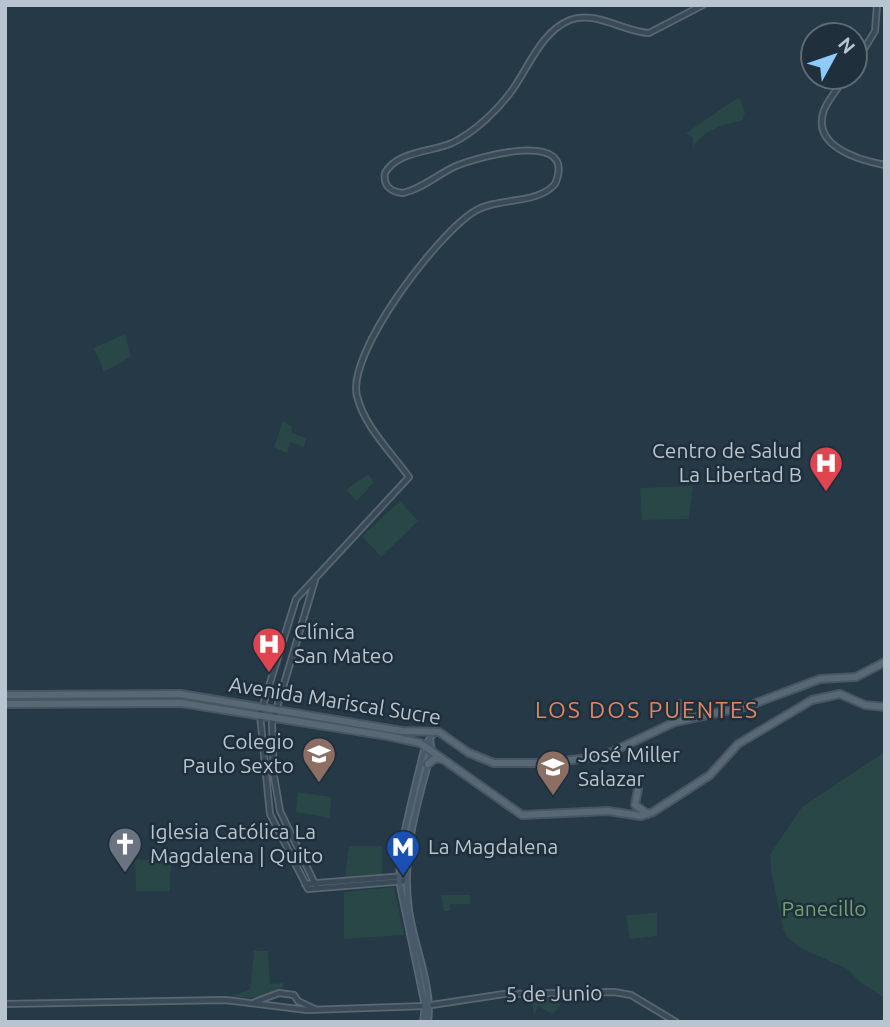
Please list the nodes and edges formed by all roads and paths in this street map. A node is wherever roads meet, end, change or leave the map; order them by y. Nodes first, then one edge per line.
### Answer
1 (703, 5) edge
2 (877, 5) edge
3 (869, 41) edge
4 (837, 91) edge
5 (885, 165) edge
6 (317, 576) junction
7 (885, 662) edge
8 (5, 695) edge
9 (5, 704) edge
10 (678, 704) dead end
11 (885, 707) edge
12 (262, 712) junction
13 (275, 714) junction
14 (691, 718) junction
15 (435, 731) junction
16 (428, 748) junction
17 (446, 760) junction
18 (428, 764) junction
19 (638, 789) dead end
20 (649, 814) junction
21 (407, 859) junction
22 (400, 860) junction
23 (399, 878) junction
24 (406, 878) junction
25 (315, 886) junction
26 (276, 995) junction
27 (298, 1001) junction
28 (252, 1003) junction
29 (5, 1004) edge
30 (428, 1006) junction
31 (280, 1007) junction
32 (293, 1009) junction
33 (316, 1009) junction
34 (423, 1022) edge
35 (428, 1022) edge
36 (676, 1022) edge

1 - 6 street
2 - 3 street
4 - 5 street
6 - 12 street
6 - 13 street
7 - 14 main road, Avenida Mariscal Sucre
8 - 12 main road, Avenida Mariscal Sucre
9 - 12 main road, Avenida Mariscal Sucre
10 - 14 main road
11 - 20 main road
12 - 13 main road, Avenida Mariscal Sucre
12 - 25 street
13 - 15 main road, Avenida Mariscal Sucre
13 - 16 main road, Avenida Mariscal Sucre
13 - 25 street
14 - 15 main road, Avenida Mariscal Sucre
15 - 16 main road
16 - 17 main road
16 - 18 main road
16 - 22 main road
17 - 18 main road
17 - 20 main road
18 - 21 main road
19 - 20 main road
21 - 22 main road
21 - 24 main road
22 - 23 main road
23 - 24 street
23 - 25 street
23 - 30 main road
24 - 30 main road
26 - 27 street
26 - 28 street
26 - 31 street
27 - 32 street
27 - 33 street
28 - 29 street, 5 de Junio
28 - 31 street, 5 de Junio
30 - 33 street, 5 de Junio
30 - 34 main road
30 - 35 main road
30 - 36 street, 5 de Junio
31 - 32 street, 5 de Junio
32 - 33 street, 5 de Junio

